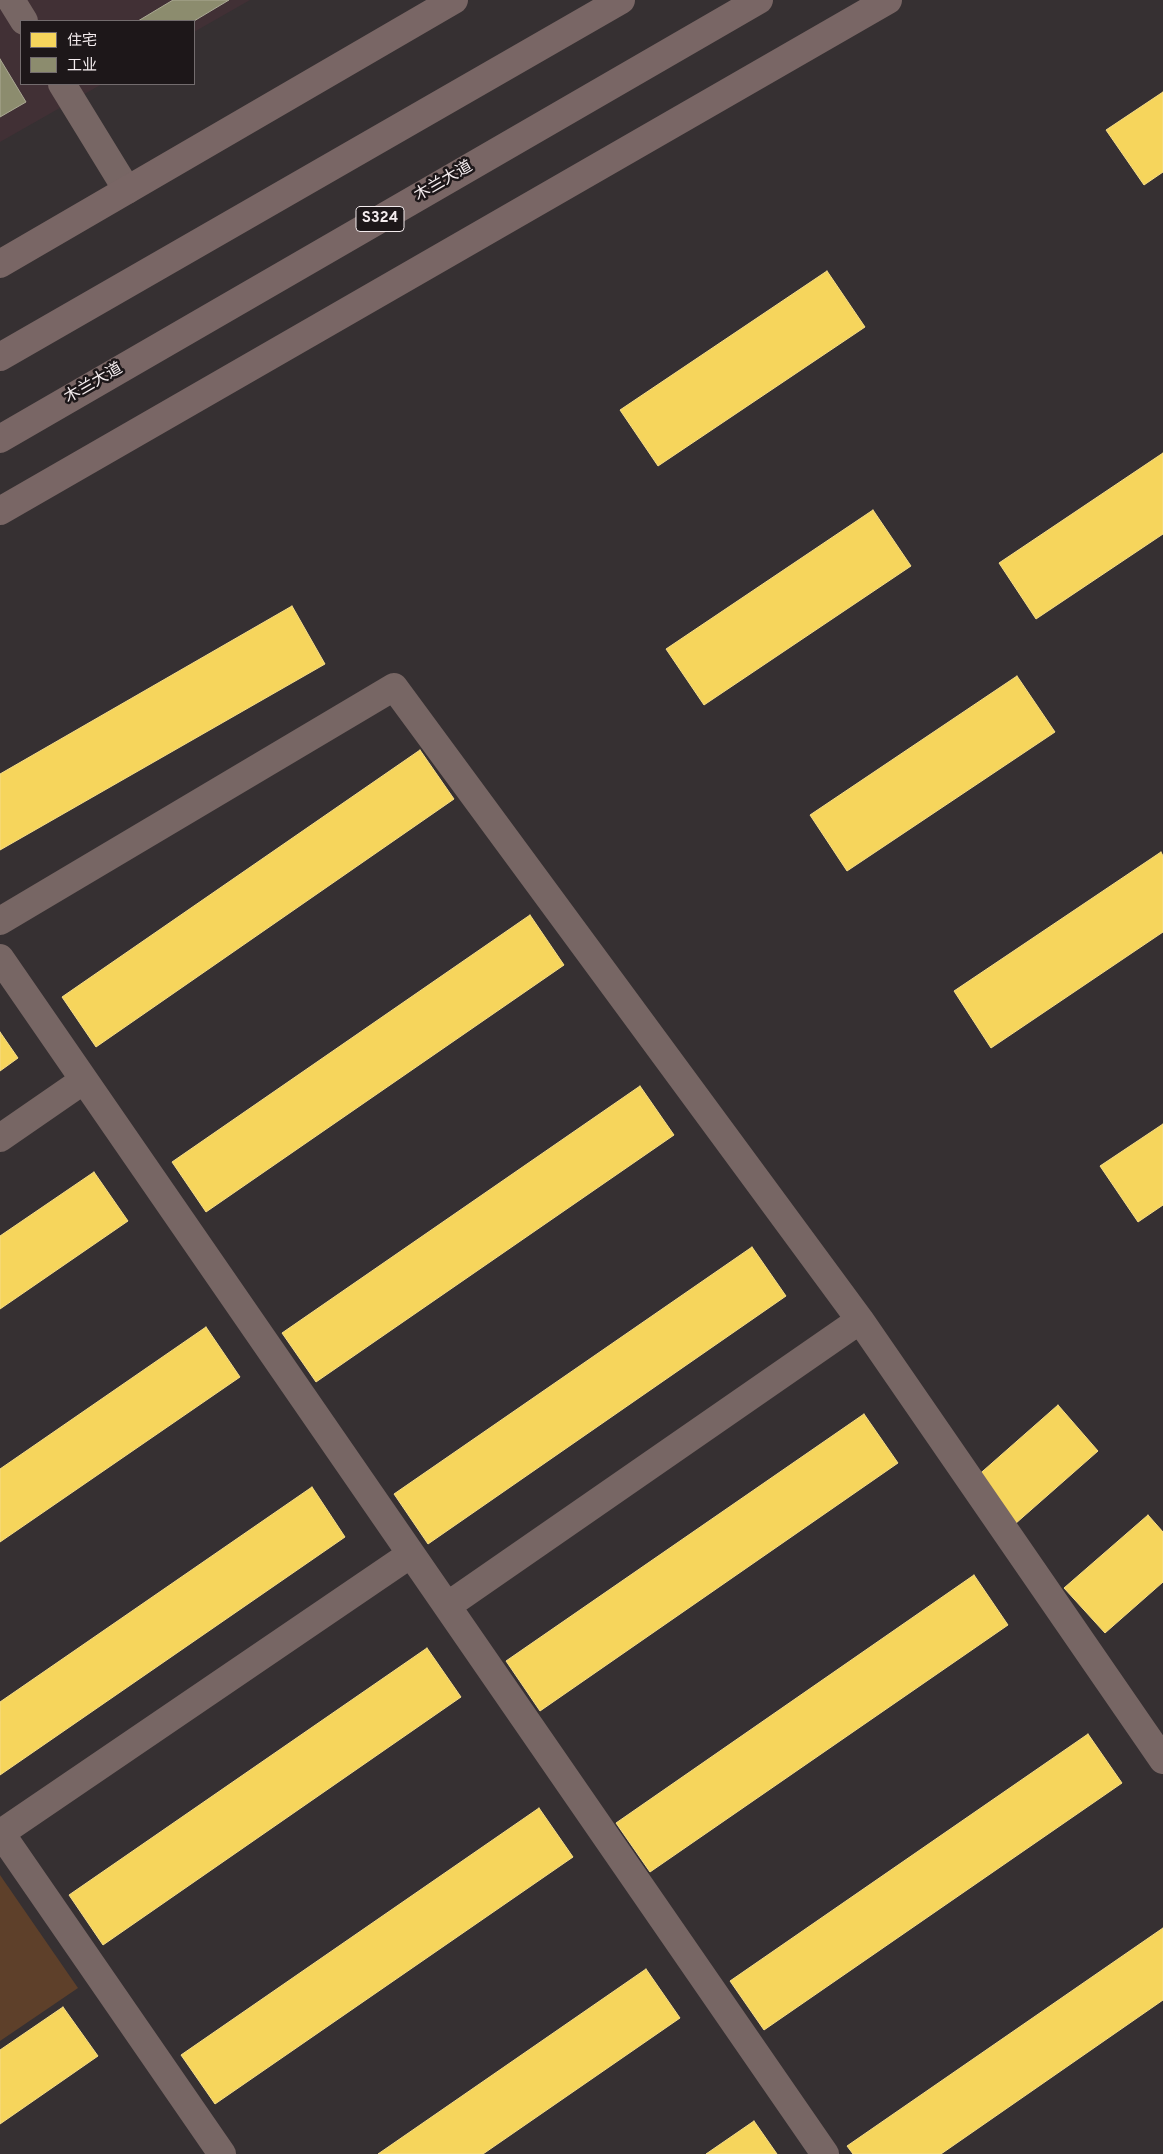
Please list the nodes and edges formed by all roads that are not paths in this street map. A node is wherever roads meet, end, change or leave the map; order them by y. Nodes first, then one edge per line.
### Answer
1 (11, 0) edge
2 (454, 0) edge
3 (621, 0) edge
4 (759, 0) edge
5 (888, 0) edge
6 (23, 20) edge
7 (63, 85) edge
8 (127, 190) junction
9 (0, 264) edge
10 (0, 357) edge
11 (0, 439) edge
12 (0, 511) edge
13 (0, 921) edge
14 (0, 958) edge
15 (84, 1080) junction
16 (0, 1138) edge
17 (860, 1320) junction
18 (411, 1554) junction
19 (447, 1606) junction
20 (1163, 1760) edge
21 (0, 1832) edge
22 (222, 2154) edge
23 (825, 2154) edge

1 - 6 lane
2 - 8 main road
3 - 10 main road
4 - 11 main road, 木兰大道 / S324
5 - 12 main road
7 - 8 lane
8 - 9 main road
13 - 17 lane
14 - 15 lane
15 - 16 lane
15 - 18 lane
17 - 19 lane
17 - 20 lane
18 - 19 lane
18 - 21 lane
19 - 23 lane
21 - 22 lane

